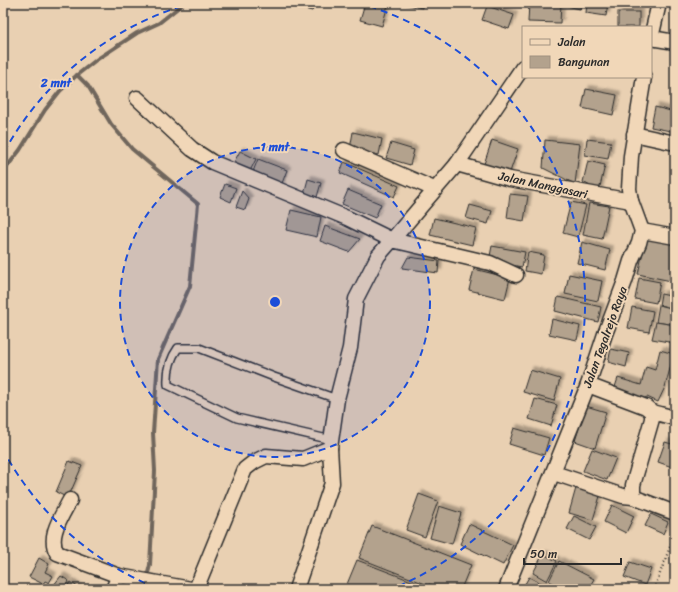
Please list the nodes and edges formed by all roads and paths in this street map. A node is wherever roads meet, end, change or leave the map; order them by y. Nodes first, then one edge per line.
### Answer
1 (659, 3) edge
2 (652, 34) edge
3 (652, 38) edge
4 (675, 42) edge
5 (522, 68) edge
6 (644, 78) edge
7 (137, 98) dead end
8 (634, 134) junction
9 (675, 143) edge
10 (344, 150) dead end
11 (456, 164) junction
12 (434, 189) junction
13 (631, 201) junction
14 (642, 231) junction
15 (675, 237) edge
16 (392, 240) junction
17 (516, 275) dead end
18 (588, 385) junction
19 (337, 399) junction
20 (652, 412) junction
21 (675, 418) edge
22 (331, 444) junction
23 (554, 473) junction
24 (633, 497) junction
25 (70, 500) dead end
26 (675, 513) edge
27 (675, 534) edge
28 (118, 576) junction
29 (113, 589) edge
30 (191, 589) edge
31 (196, 589) edge
32 (296, 589) edge
33 (506, 589) edge
34 (654, 589) edge

1 - 2 street
3 - 4 street
5 - 11 street
6 - 8 street
7 - 16 street
8 - 9 street
8 - 13 street
10 - 12 street
11 - 12 street
11 - 13 street, Jalan Manggasari
12 - 16 street
13 - 14 street
14 - 15 street
14 - 18 street, Jalan Tegalrejo Raya
16 - 17 street
16 - 19 street
18 - 20 street
18 - 23 street, Jalan Tegalrejo Raya
19 - 22 street
19 - 22 lane
20 - 21 street
20 - 24 street
22 - 31 street
22 - 32 street
23 - 24 street
23 - 33 street, Jalan Tegalrejo Raya
24 - 26 street
25 - 28 street
27 - 34 path
28 - 29 street
28 - 30 street

